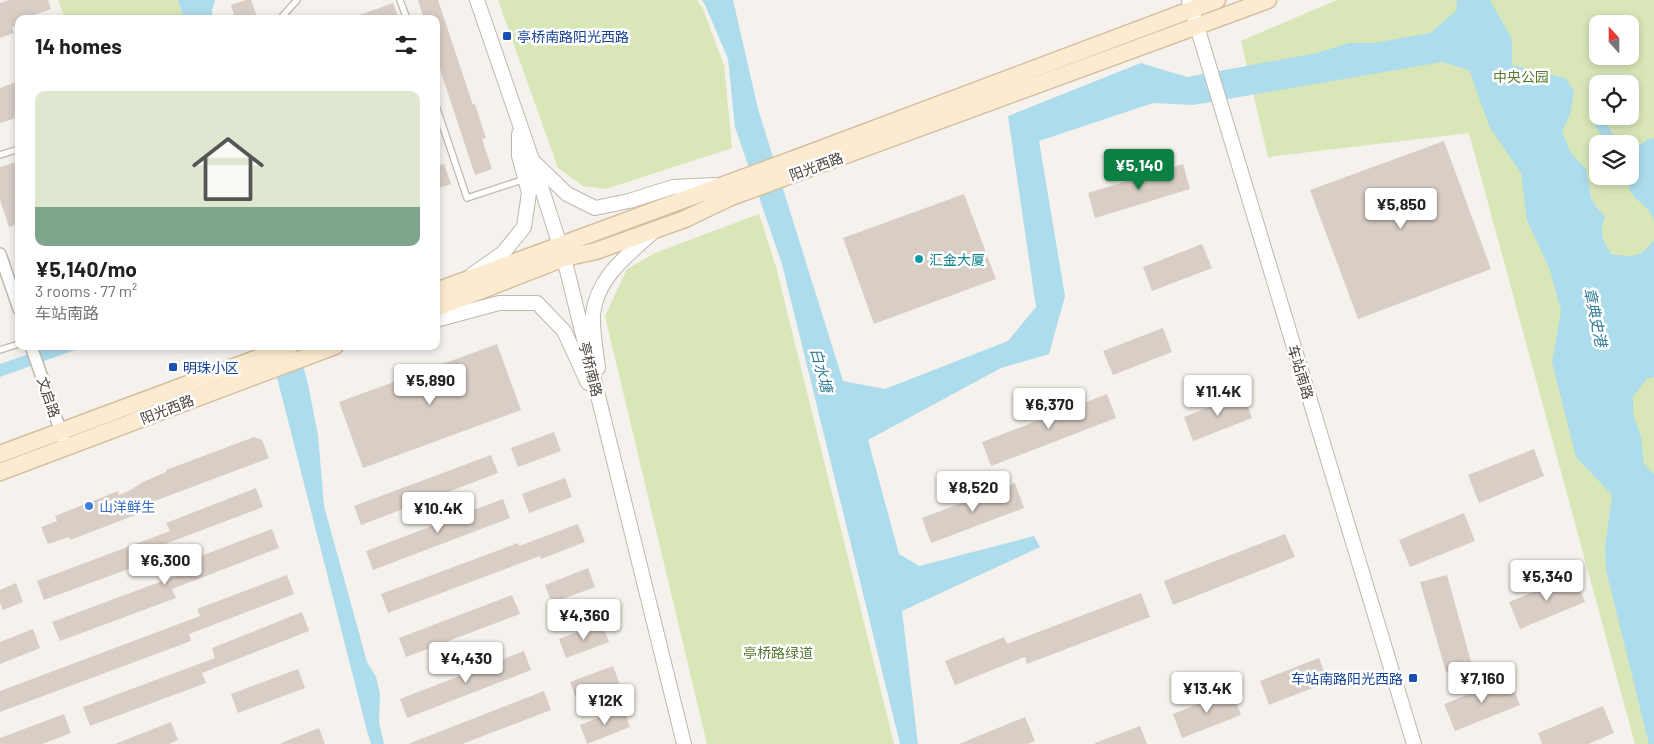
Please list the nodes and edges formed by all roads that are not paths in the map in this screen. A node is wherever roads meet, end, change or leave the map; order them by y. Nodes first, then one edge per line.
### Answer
1 (297, 0) edge
2 (400, 0) edge
3 (477, 0) edge
4 (1217, 0) edge
5 (1268, 0) edge
6 (1190, 5) edge
7 (284, 15) edge
8 (406, 15) edge
9 (1197, 26) junction
10 (440, 118) edge
11 (519, 124) junction
12 (15, 150) edge
13 (0, 155) edge
14 (532, 160) junction
15 (804, 163) junction
16 (525, 179) junction
17 (728, 191) junction
18 (657, 229) junction
19 (561, 252) junction
20 (0, 254) edge
21 (464, 280) junction
22 (440, 289) edge
23 (15, 297) edge
24 (440, 306) edge
25 (440, 319) edge
26 (15, 345) edge
27 (0, 350) edge
28 (32, 350) edge
29 (284, 350) edge
30 (324, 350) edge
31 (259, 366) junction
32 (603, 416) junction
33 (61, 432) junction
34 (66, 447) junction
35 (0, 454) edge
36 (0, 472) edge
37 (684, 744) edge
38 (1414, 744) edge

1 - 7 lane
2 - 8 lane
3 - 11 street, 亭桥南路
4 - 6 main road, 阳光西路
5 - 9 main road, 阳光西路
6 - 9 street, 车站南路
6 - 15 main road, 阳光西路
9 - 15 main road, 阳光西路
9 - 38 street, 车站南路
10 - 16 lane
11 - 14 street, 亭桥南路
11 - 16 street
12 - 13 lane
14 - 17 street
14 - 19 street, 亭桥南路
15 - 17 main road, 阳光西路
16 - 21 street
17 - 18 main road, 阳光西路
17 - 19 main road, 阳光西路
18 - 19 main road, 阳光西路
18 - 32 street
19 - 21 main road, 阳光西路
19 - 24 main road, 阳光西路
19 - 32 street, 亭桥南路
20 - 23 street
21 - 22 main road, 阳光西路
25 - 32 street
26 - 27 lane
28 - 33 street, 文启路
29 - 31 main road, 阳光西路
30 - 31 main road, 阳光西路
31 - 33 main road, 阳光西路
31 - 34 main road, 阳光西路
32 - 37 street, 亭桥南路
33 - 34 street, 文启路
33 - 35 main road, 阳光西路
34 - 36 main road, 阳光西路

